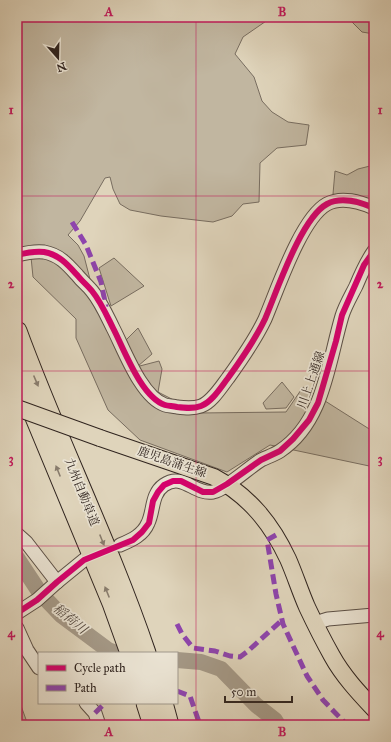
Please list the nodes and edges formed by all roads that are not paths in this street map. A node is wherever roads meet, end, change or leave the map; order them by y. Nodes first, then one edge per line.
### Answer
1 (374, 208) edge
2 (374, 251) edge
3 (21, 254) edge
4 (17, 331) edge
5 (17, 374) edge
6 (17, 408) edge
7 (227, 484) junction
8 (17, 534) edge
9 (120, 545) dead end
10 (84, 560) dead end
11 (53, 585) junction
12 (17, 613) edge
13 (374, 615) edge
14 (315, 623) junction
15 (17, 628) edge
16 (130, 630) junction
17 (130, 652) edge
18 (145, 652) edge
19 (38, 666) edge
20 (87, 704) edge
21 (146, 704) edge
22 (163, 704) edge
23 (374, 709) edge
24 (99, 725) edge
25 (153, 725) edge
26 (169, 725) edge

1 - 3 street
2 - 7 street, 川上上通線
4 -> 16 highway, 九州自動車道
16 -> 5 highway, 九州自動車道
6 - 7 main road, 鹿児島蒲生線, bridge
7 - 9 street, 川上上通線
7 - 14 main road, 鹿児島蒲生線
8 - 11 street
10 - 11 street
11 - 12 street
13 - 14 street
14 - 23 main road, 鹿児島蒲生線
15 - 19 street
16 - 17 highway, 九州自動車道
16 - 18 highway, 九州自動車道
20 - 24 street
21 - 25 highway
22 - 26 highway

